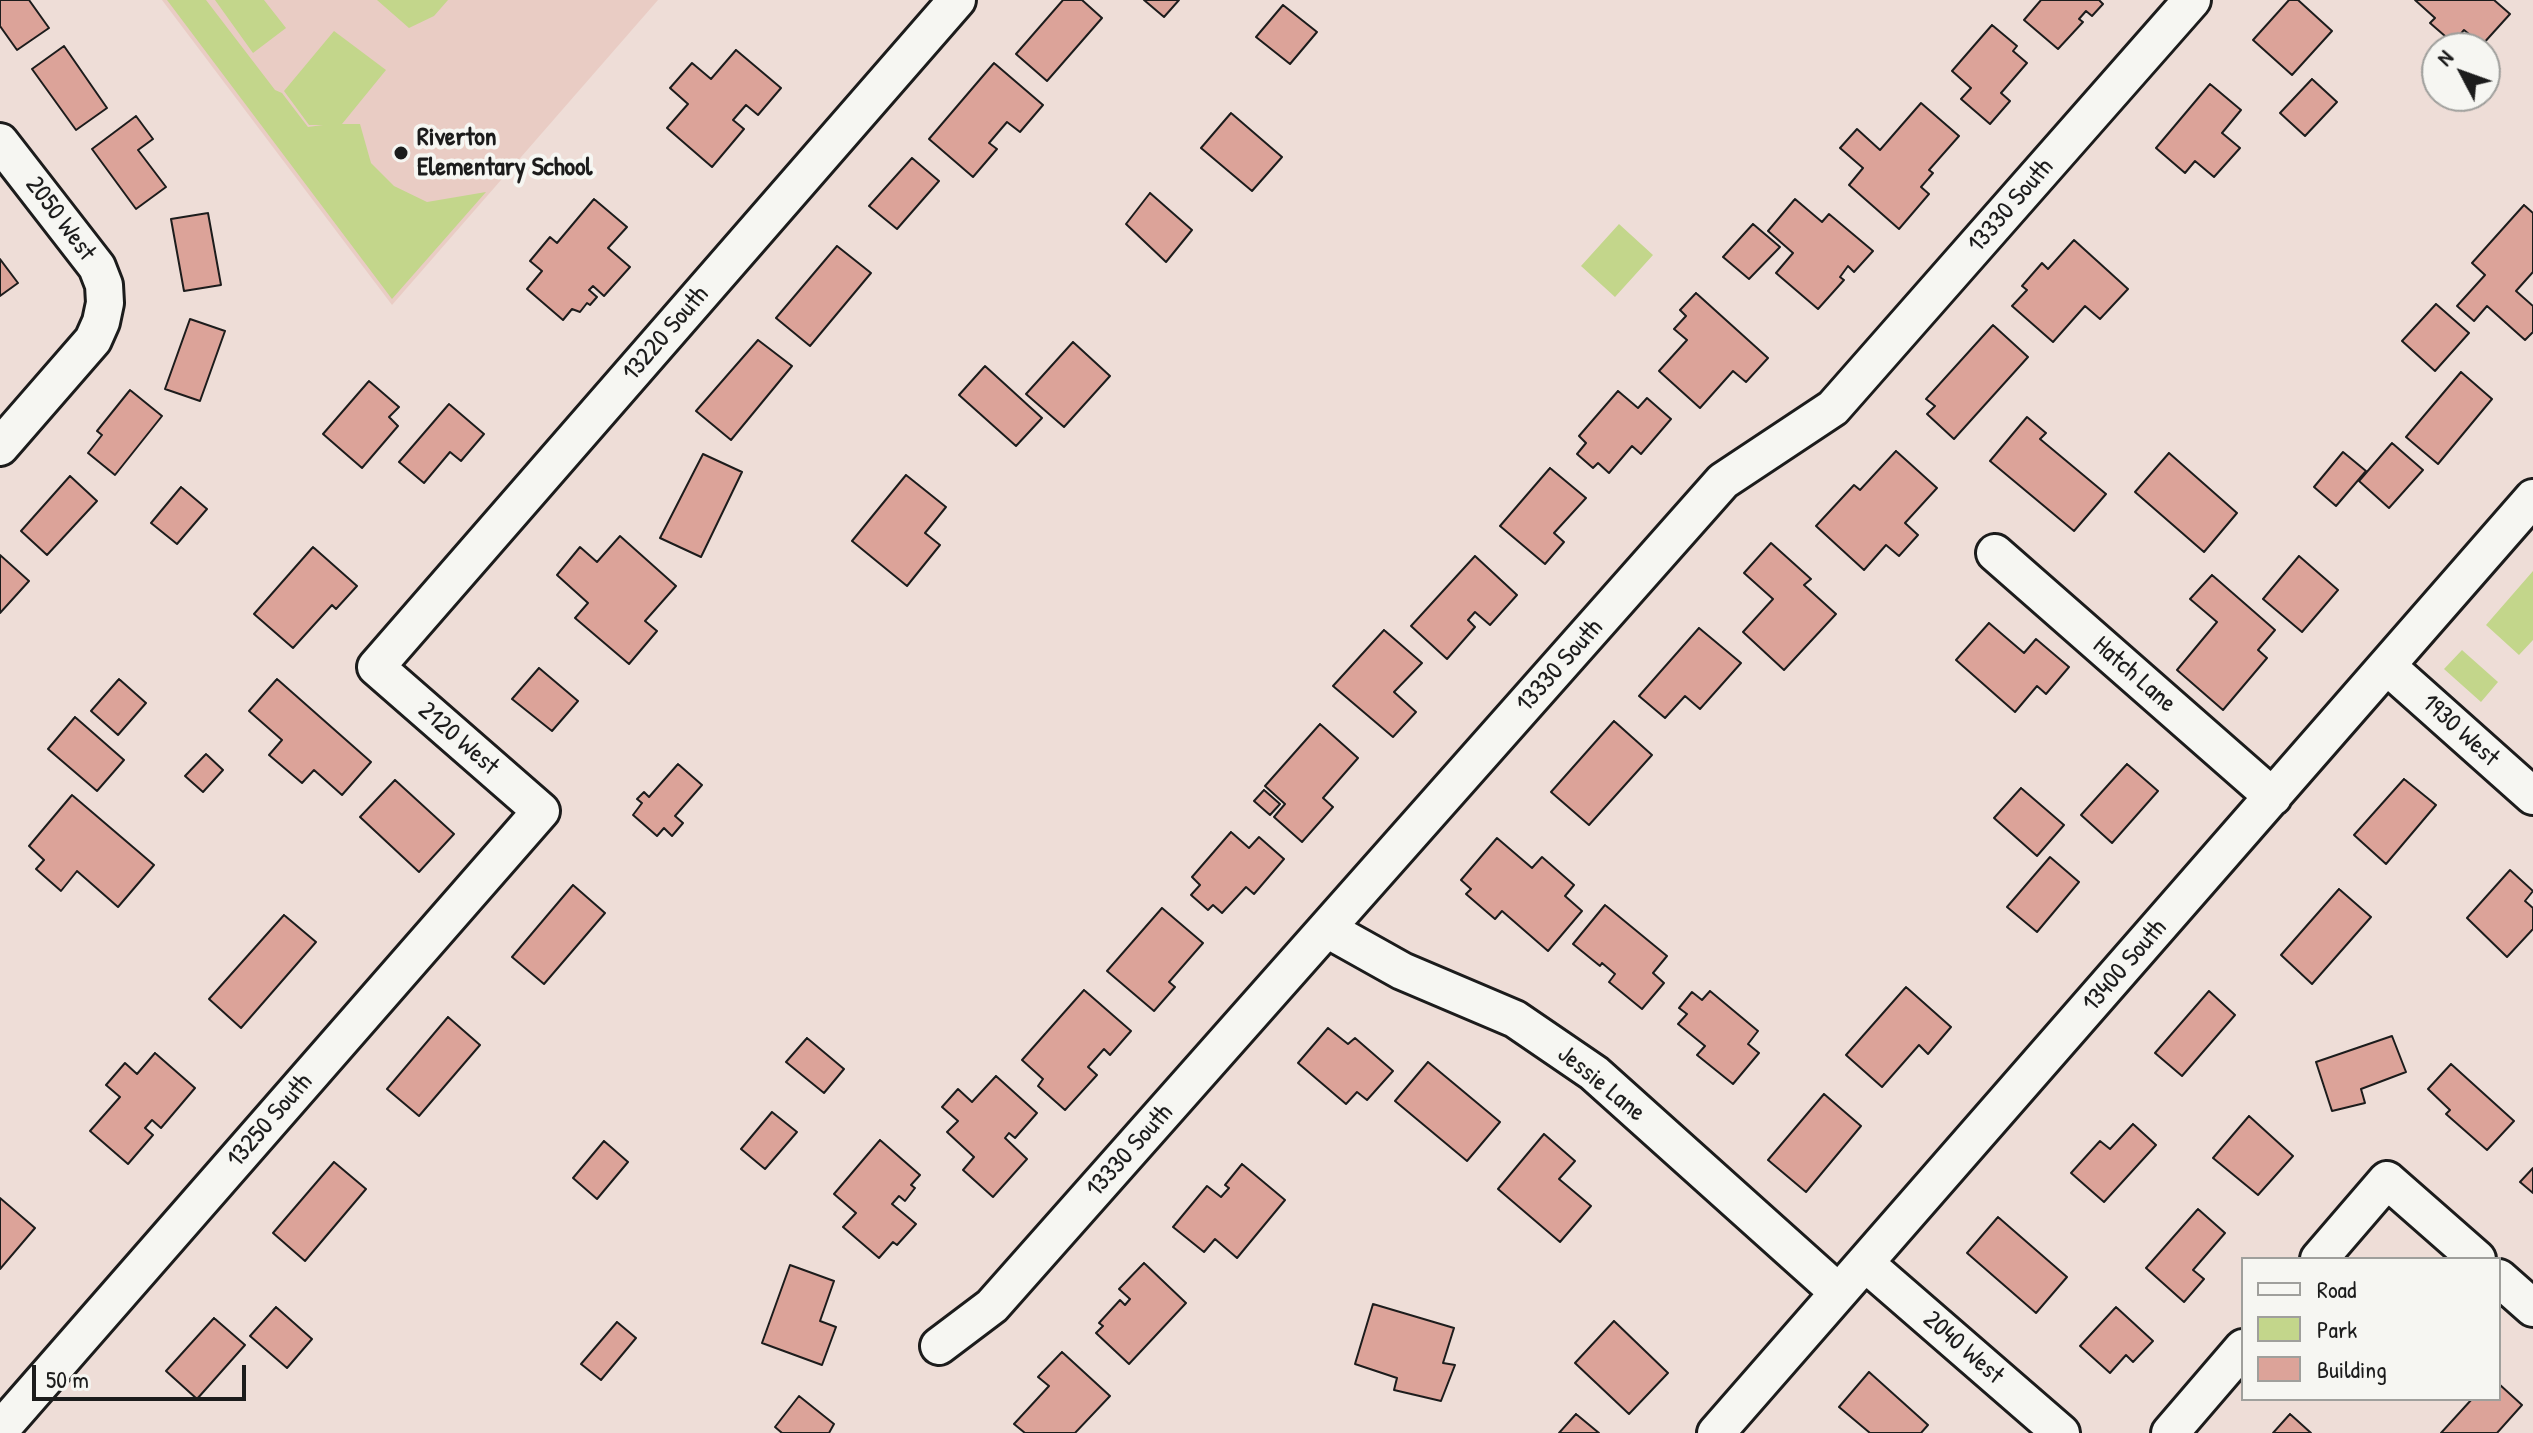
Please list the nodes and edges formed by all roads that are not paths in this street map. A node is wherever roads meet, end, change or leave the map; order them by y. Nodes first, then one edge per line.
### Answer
1 (957, 0) edge
2 (2192, 0) edge
3 (0, 142) edge
4 (0, 447) edge
5 (2533, 498) edge
6 (1995, 553) dead end
7 (2387, 666) junction
8 (376, 667) joint
9 (2533, 796) edge
10 (2273, 797) junction
11 (541, 811) joint
12 (1327, 929) junction
13 (2321, 1257) edge
14 (2475, 1257) edge
15 (1865, 1263) junction
16 (2501, 1280) edge
17 (1838, 1292) junction
18 (2533, 1308) edge
19 (939, 1346) dead end
20 (2241, 1350) edge
21 (0, 1430) edge
22 (1716, 1433) edge
23 (2061, 1433) edge
24 (2170, 1433) edge

1 - 8 street, 13220 South
2 - 12 street, 13330 South
3 - 4 street, 2050 West
5 - 7 street, 13400 South
6 - 10 street, Hatch Lane
7 - 9 street, 1930 West
7 - 10 street, 13400 South
8 - 11 street, 2120 West
10 - 15 street, 13400 South
11 - 21 street, 13250 South
12 - 17 street, Jessie Lane
12 - 19 street, 13330 South
13 - 14 street
15 - 17 street, 13400 South
15 - 23 street, 2040 West
16 - 18 street
17 - 22 street, 13400 South
20 - 24 street

